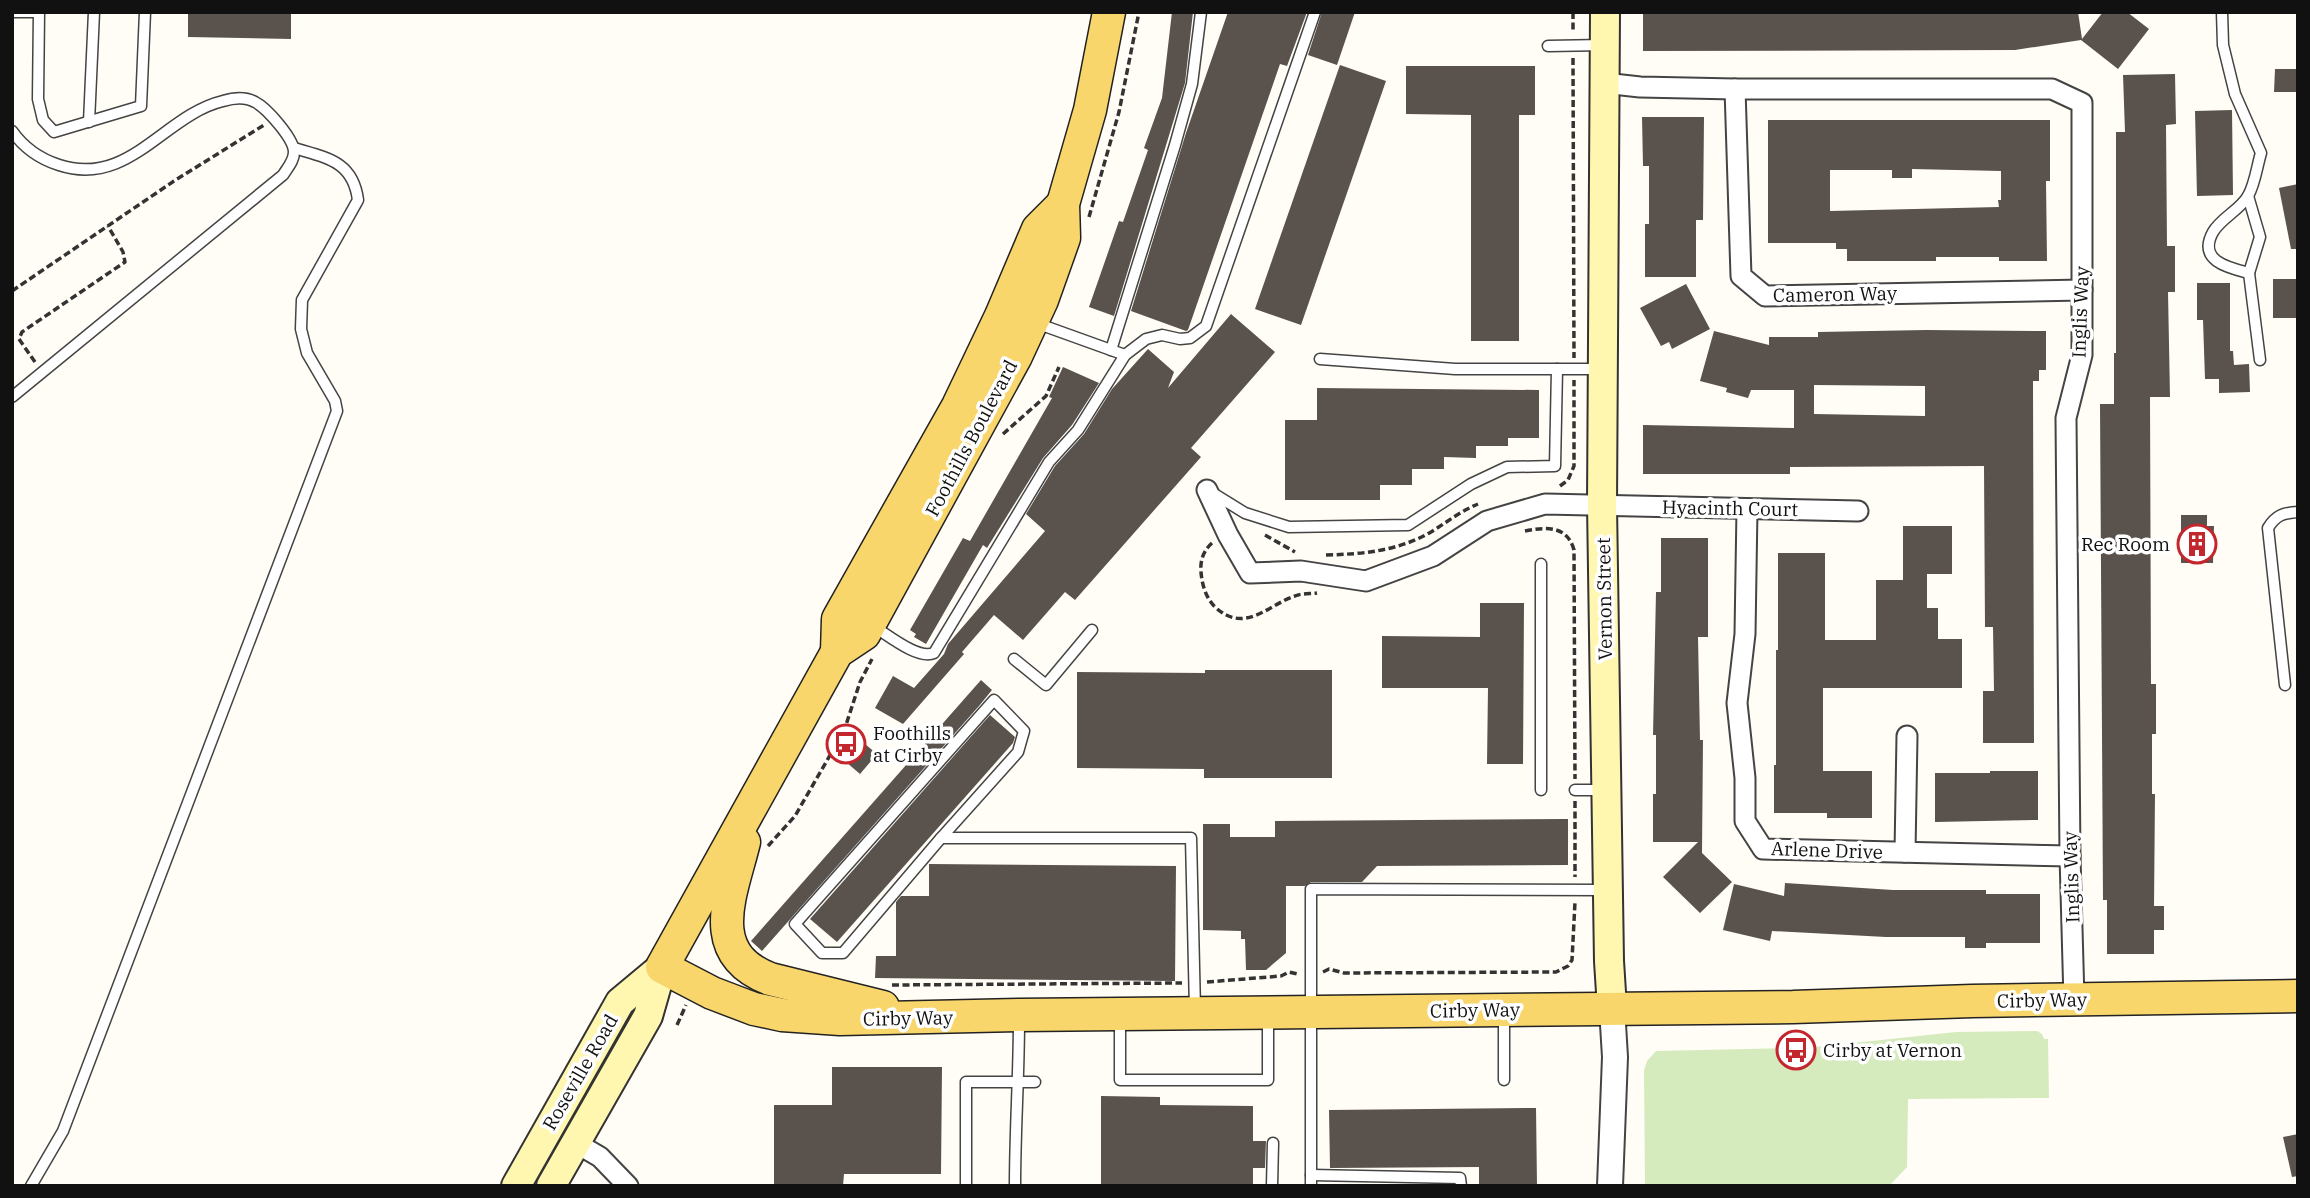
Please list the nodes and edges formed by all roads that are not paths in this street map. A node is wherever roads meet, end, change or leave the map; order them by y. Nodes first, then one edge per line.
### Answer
1 (12, 12) edge
2 (37, 12) edge
3 (94, 12) edge
4 (145, 12) edge
5 (1109, 12) edge
6 (1201, 12) edge
7 (1315, 12) edge
8 (1605, 12) edge
9 (2222, 12) edge
10 (1605, 45) junction
11 (1548, 46) dead end
12 (1604, 83) junction
13 (1735, 89) junction
14 (89, 122) junction
15 (12, 131) edge
16 (294, 148) junction
17 (2248, 196) junction
18 (1075, 211) junction
19 (2249, 273) junction
20 (2082, 290) junction
21 (1033, 322) junction
22 (1111, 350) junction
23 (1125, 355) junction
24 (1320, 359) dead end
25 (2260, 360) dead end
26 (1557, 369) junction
27 (1603, 369) junction
28 (12, 397) edge
29 (1208, 490) joint
30 (1602, 505) junction
31 (1747, 509) junction
32 (1858, 511) dead end
33 (2298, 512) edge
34 (1541, 564) dead end
35 (878, 629) junction
36 (1092, 630) dead end
37 (837, 652) junction
38 (1014, 659) dead end
39 (2285, 685) dead end
40 (1907, 736) dead end
41 (1575, 789) road end
42 (1606, 789) junction
43 (1541, 790) dead end
44 (754, 800) junction
45 (941, 838) junction
46 (1905, 852) junction
47 (2070, 856) junction
48 (1608, 890) junction
49 (662, 967) junction
50 (2298, 996) edge
51 (1195, 998) junction
52 (2074, 1000) junction
53 (1612, 1008) junction
54 (1504, 1009) junction
55 (1311, 1012) junction
56 (1268, 1013) junction
57 (1120, 1014) junction
58 (1018, 1015) junction
59 (925, 1018) junction
60 (1504, 1080) dead end
61 (1018, 1082) junction
62 (1035, 1082) dead end
63 (576, 1143) junction
64 (1273, 1143) dead end
65 (1311, 1180) edge
66 (31, 1186) edge
67 (516, 1186) edge
68 (551, 1186) edge
69 (628, 1186) edge
70 (966, 1186) edge
71 (1015, 1186) edge
72 (1272, 1186) edge
73 (1461, 1186) edge
74 (1610, 1186) edge

1 - 2 lane
2 - 14 lane
3 - 14 lane
4 - 14 lane
5 - 18 main road, Foothills Boulevard
6 - 22 lane
7 - 23 lane
8 - 10 main road, Vernon Street
9 - 17 lane
10 - 11 lane
10 - 12 main road, Vernon Street
12 - 13 street, Inglis Way
12 - 27 main road, Vernon Street
13 - 20 street, Cameron Way
13 - 20 street, Inglis Way
15 - 16 lane
16 - 28 lane
16 - 66 lane
17 - 19 lane
17 - 19 lane
18 - 21 main road, Foothills Boulevard
18 - 37 main road, Foothills Boulevard
19 - 25 lane
20 - 47 street, Inglis Way
21 - 22 lane
21 - 35 main road, Foothills Boulevard
22 - 23 lane
23 - 35 lane
24 - 26 lane
26 - 27 lane
26 - 29 lane
27 - 30 main road, Vernon Street
29 - 30 street, Hyacinth Court
30 - 31 street, Hyacinth Court
30 - 42 main road, Vernon Street
31 - 32 street, Hyacinth Court
31 - 46 street, Arlene Drive
33 - 39 lane
34 - 43 lane
35 - 37 main road, Foothills Boulevard
36 - 38 lane
37 - 44 main road, Foothills Boulevard
40 - 46 street
41 - 42 lane
42 - 48 main road, Vernon Street
44 - 49 main road, Foothills Boulevard
44 - 59 main road
45 - 45 lane
45 - 51 lane
46 - 47 street, Arlene Drive
47 - 52 street, Inglis Way
48 - 53 main road, Vernon Street
48 - 55 lane
49 - 59 main road, Cirby Way
49 - 63 main road, Roseville Road
49 - 67 main road, Roseville Road
50 - 52 main road, Cirby Way
51 - 56 main road, Cirby Way
51 - 57 main road, Cirby Way
52 - 53 main road, Cirby Way
53 - 54 main road, Cirby Way
53 - 74 street, Vernon Street
54 - 55 main road, Cirby Way
54 - 60 lane
55 - 56 main road, Cirby Way
55 - 65 lane
56 - 57 lane
57 - 58 main road, Cirby Way
58 - 59 main road, Cirby Way
58 - 61 lane
61 - 62 lane
61 - 70 lane
61 - 71 lane
63 - 68 main road, Roseville Road
63 - 69 street
64 - 72 lane
65 - 73 lane

